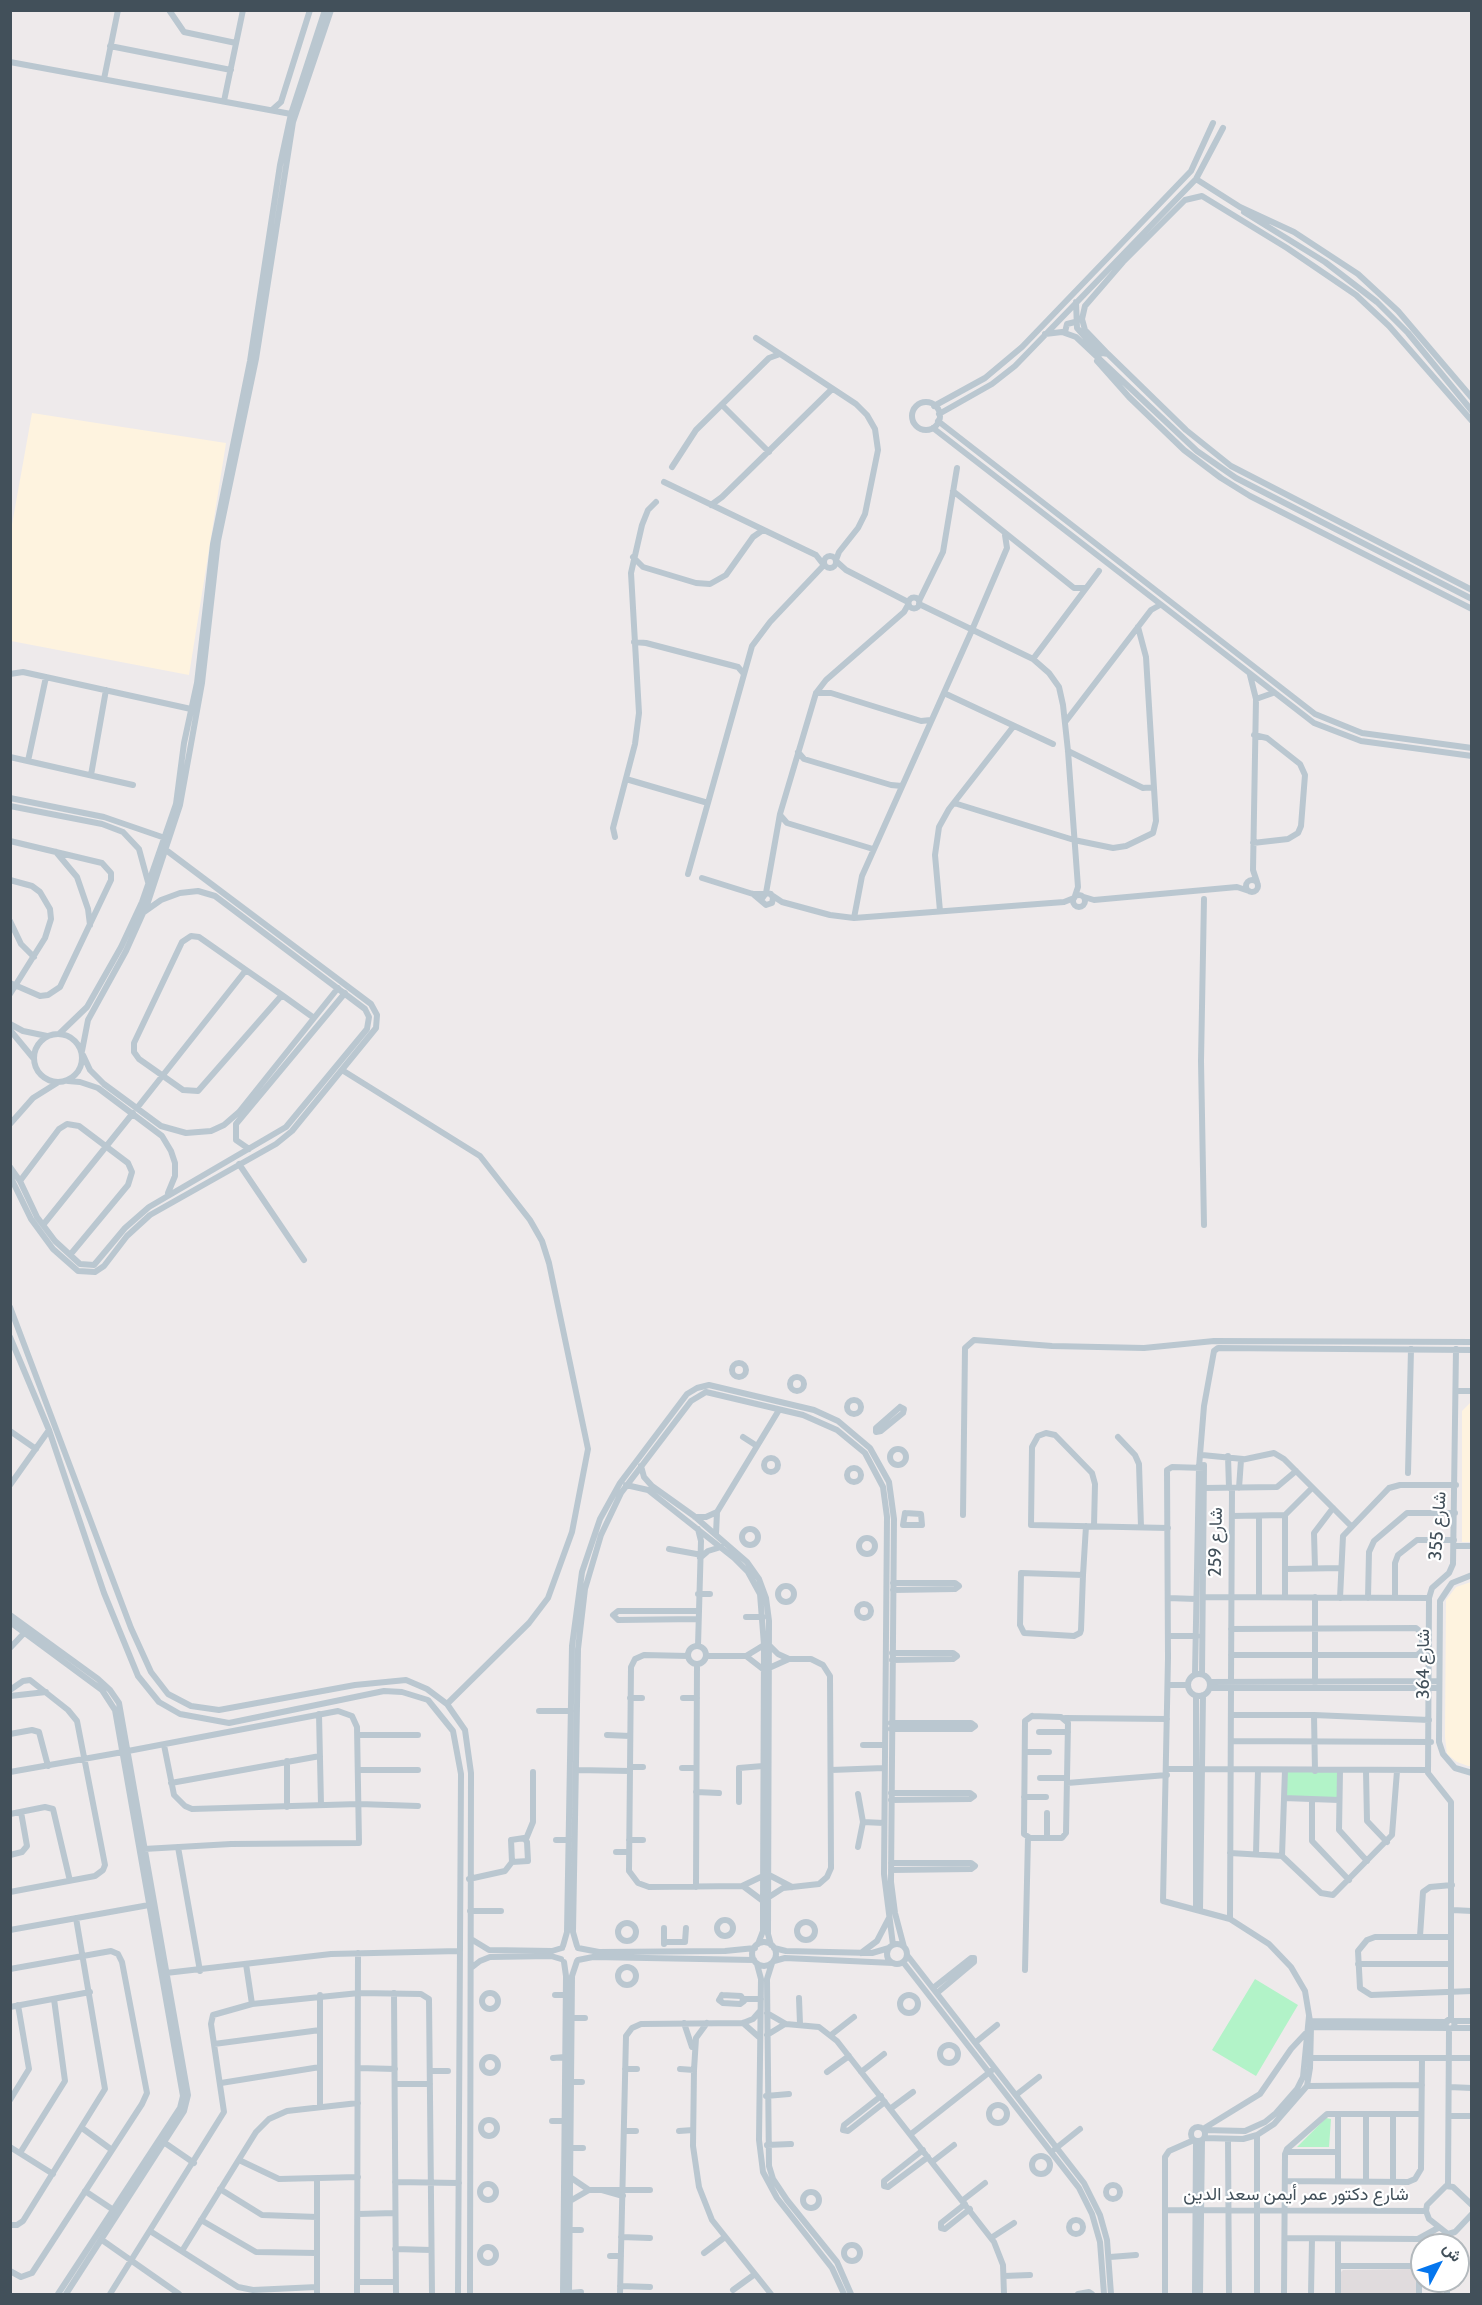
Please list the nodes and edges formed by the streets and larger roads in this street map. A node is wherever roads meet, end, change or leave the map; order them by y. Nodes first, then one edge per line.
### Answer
1 (118, 10) edge
2 (170, 10) edge
3 (243, 10) edge
4 (310, 10) edge
5 (325, 10) edge
6 (331, 10) edge
7 (236, 43) junction
8 (110, 46) junction
9 (10, 62) edge
10 (231, 70) junction
11 (104, 79) junction
12 (224, 101) junction
13 (272, 110) junction
14 (291, 114) junction
15 (1213, 123) dead end
16 (1223, 128) dead end
17 (1194, 165) junction
18 (1201, 171) junction
19 (1196, 179) junction
20 (1218, 194) junction
21 (1215, 201) junction
22 (1240, 207) junction
23 (1256, 214) junction
24 (1274, 232) junction
25 (1131, 245) junction
26 (1129, 256) junction
27 (1076, 302) junction
28 (1075, 322) junction
29 (1065, 332) junction
30 (1045, 334) junction
31 (756, 338) dead end
32 (768, 346) junction
33 (1096, 353) junction
34 (780, 354) junction
35 (1108, 354) junction
36 (1014, 355) junction
37 (769, 358) junction
38 (1020, 360) junction
39 (832, 389) junction
40 (1472, 398) edge
41 (722, 405) junction
42 (934, 406) junction
43 (1472, 411) edge
44 (939, 418) junction
45 (1472, 421) edge
46 (933, 428) junction
47 (1200, 448) junction
48 (769, 452) junction
49 (1192, 457) junction
50 (672, 467) dead end
51 (957, 468) dead end
52 (664, 482) dead end
53 (953, 491) junction
54 (722, 497) junction
55 (963, 501) junction
56 (656, 502) dead end
57 (711, 505) junction
58 (951, 506) junction
59 (721, 509) junction
60 (752, 525) junction
61 (763, 530) junction
62 (1005, 535) junction
63 (753, 537) junction
64 (1018, 544) junction
65 (1007, 548) junction
66 (816, 555) junction
67 (633, 556) junction
68 (1402, 556) junction
69 (833, 558) junction
70 (1398, 563) junction
71 (213, 564) junction
72 (827, 566) junction
73 (643, 567) junction
74 (846, 570) junction
75 (1394, 570) junction
76 (1099, 571) dead end
77 (631, 573) junction
78 (1074, 588) junction
79 (1086, 588) junction
80 (1472, 590) edge
81 (1078, 599) junction
82 (1152, 599) junction
83 (1472, 599) edge
84 (913, 603) junction
85 (1160, 605) junction
86 (1472, 609) edge
87 (1151, 610) junction
88 (1138, 627) junction
89 (972, 630) junction
90 (1127, 641) junction
91 (634, 642) junction
92 (1144, 646) junction
93 (1033, 659) junction
94 (747, 664) junction
95 (738, 667) junction
96 (10, 674) edge
97 (744, 674) junction
98 (1250, 674) junction
99 (46, 677) junction
100 (826, 680) junction
101 (106, 690) junction
102 (816, 693) junction
103 (831, 693) junction
104 (944, 693) junction
105 (1274, 693) junction
106 (1256, 699) junction
107 (1064, 705) junction
108 (1079, 705) junction
109 (191, 709) junction
110 (931, 720) junction
111 (921, 721) junction
112 (1065, 721) junction
113 (1013, 727) junction
114 (927, 729) junction
115 (1349, 730) junction
116 (1254, 735) junction
117 (1347, 737) junction
118 (1053, 744) dead end
119 (1472, 748) edge
120 (798, 752) junction
121 (1472, 756) edge
122 (10, 757) edge
123 (1071, 757) junction
124 (804, 759) junction
125 (28, 761) junction
126 (794, 762) junction
127 (91, 775) junction
128 (626, 779) junction
129 (133, 785) dead end
130 (891, 785) junction
131 (902, 786) junction
132 (1154, 787) junction
133 (898, 793) junction
134 (10, 798) edge
135 (708, 803) junction
136 (954, 803) junction
137 (10, 806) edge
138 (780, 814) junction
139 (787, 823) junction
140 (776, 829) junction
141 (615, 837) dead end
142 (165, 838) junction
143 (1074, 840) junction
144 (10, 841) edge
145 (1253, 843) junction
146 (873, 849) junction
147 (166, 850) junction
148 (56, 851) junction
149 (688, 874) dead end
150 (702, 878) dead end
151 (10, 880) edge
152 (1251, 882) junction
153 (148, 884) junction
154 (1237, 887) junction
155 (1249, 891) junction
156 (767, 895) junction
157 (1078, 898) junction
158 (1204, 899) dead end
159 (1094, 900) junction
160 (782, 902) junction
161 (940, 911) junction
162 (143, 912) junction
163 (854, 918) junction
164 (10, 921) edge
165 (90, 925) junction
166 (34, 957) junction
167 (246, 970) junction
168 (13, 985) edge
169 (338, 988) junction
170 (345, 993) junction
171 (10, 994) edge
172 (282, 995) junction
173 (314, 1018) junction
174 (10, 1024) edge
175 (10, 1030) edge
176 (59, 1034) junction
177 (47, 1036) junction
178 (82, 1053) junction
179 (34, 1059) junction
180 (342, 1070) junction
181 (162, 1075) junction
182 (68, 1081) junction
183 (57, 1083) junction
184 (135, 1111) junction
185 (10, 1124) edge
186 (106, 1146) junction
187 (250, 1149) junction
188 (239, 1164) junction
189 (10, 1167) edge
190 (10, 1176) edge
191 (21, 1181) junction
192 (167, 1195) junction
193 (43, 1225) junction
194 (1204, 1225) dead end
195 (70, 1255) junction
196 (304, 1260) dead end
197 (10, 1306) edge
198 (21, 1337) junction
199 (11, 1339) edge
200 (1217, 1341) junction
201 (1472, 1342) edge
202 (1218, 1348) junction
203 (1411, 1349) junction
204 (1456, 1349) junction
205 (1472, 1350) edge
206 (737, 1378) dead end
207 (733, 1391) junction
208 (1456, 1391) junction
209 (1472, 1391) edge
210 (795, 1392) dead end
211 (791, 1405) junction
212 (779, 1410) junction
213 (850, 1414) dead end
214 (844, 1424) junction
215 (10, 1425) edge
216 (49, 1430) junction
217 (13, 1432) edge
218 (876, 1432) junction
219 (743, 1437) dead end
220 (1118, 1437) dead end
221 (861, 1442) junction
222 (758, 1446) junction
223 (36, 1449) junction
224 (752, 1455) junction
225 (1228, 1456) junction
226 (1202, 1457) junction
227 (1243, 1459) junction
228 (764, 1461) dead end
229 (889, 1461) dead end
230 (872, 1463) junction
231 (881, 1465) junction
232 (641, 1466) junction
233 (1201, 1467) junction
234 (861, 1471) dead end
235 (1296, 1471) junction
236 (1408, 1473) dead end
237 (10, 1485) edge
238 (626, 1485) junction
239 (1456, 1485) junction
240 (650, 1488) junction
241 (1204, 1488) junction
242 (1234, 1488) junction
243 (1312, 1488) junction
244 (1333, 1508) junction
245 (717, 1512) junction
246 (1455, 1513) junction
247 (963, 1515) dead end
248 (1285, 1515) junction
249 (90, 1516) junction
250 (694, 1516) junction
251 (1232, 1516) junction
252 (1259, 1516) junction
253 (894, 1519) junction
254 (902, 1519) dead end
255 (79, 1520) junction
256 (1086, 1526) junction
257 (1094, 1526) junction
258 (1351, 1526) junction
259 (1141, 1527) junction
260 (1168, 1527) junction
261 (698, 1529) junction
262 (716, 1535) junction
263 (99, 1539) junction
264 (86, 1540) junction
265 (746, 1543) dead end
266 (1454, 1543) junction
267 (874, 1546) dead end
268 (887, 1546) junction
269 (1472, 1546) edge
270 (721, 1547) junction
271 (669, 1549) dead end
272 (738, 1553) junction
273 (700, 1557) junction
274 (1315, 1568) junction
275 (1341, 1568) junction
276 (1285, 1569) junction
277 (1083, 1575) junction
278 (1472, 1575) edge
279 (1439, 1582) junction
280 (893, 1586) junction
281 (931, 1586) dead end
282 (1447, 1588) junction
283 (698, 1594) junction
284 (710, 1594) dead end
285 (778, 1595) dead end
286 (1230, 1597) junction
287 (1259, 1597) junction
288 (1315, 1597) junction
289 (766, 1598) junction
290 (1168, 1598) junction
291 (1200, 1598) junction
292 (1285, 1598) junction
293 (1340, 1598) junction
294 (1368, 1598) junction
295 (1395, 1598) junction
296 (1429, 1598) junction
297 (872, 1611) dead end
298 (886, 1612) junction
299 (10, 1615) edge
300 (698, 1615) junction
301 (746, 1617) dead end
302 (763, 1617) junction
303 (10, 1622) edge
304 (1231, 1629) junction
305 (1315, 1629) junction
306 (27, 1630) junction
307 (1168, 1636) junction
308 (1197, 1636) junction
309 (766, 1645) junction
310 (698, 1646) junction
311 (10, 1648) edge
312 (1231, 1655) junction
313 (688, 1656) junction
314 (706, 1656) junction
315 (746, 1656) junction
316 (892, 1656) junction
317 (931, 1656) dead end
318 (1315, 1656) junction
319 (789, 1659) junction
320 (697, 1664) junction
321 (766, 1669) junction
322 (1199, 1674) junction
323 (1315, 1683) junction
324 (1168, 1684) junction
325 (1439, 1684) junction
326 (1188, 1685) junction
327 (1210, 1685) junction
328 (1231, 1685) junction
329 (1429, 1685) junction
330 (766, 1686) junction
331 (10, 1690) edge
332 (46, 1692) junction
333 (10, 1696) edge
334 (575, 1696) junction
335 (1199, 1696) junction
336 (630, 1698) junction
337 (642, 1698) dead end
338 (682, 1698) dead end
339 (697, 1698) junction
340 (888, 1700) junction
341 (261, 1704) junction
342 (447, 1704) junction
343 (539, 1711) dead end
344 (571, 1711) junction
345 (319, 1714) junction
346 (1314, 1714) junction
347 (264, 1715) junction
348 (1231, 1715) junction
349 (1065, 1718) junction
350 (1167, 1719) junction
351 (1429, 1720) junction
352 (265, 1725) junction
353 (891, 1726) junction
354 (950, 1726) dead end
355 (1039, 1732) dead end
356 (1068, 1732) junction
357 (10, 1734) edge
358 (358, 1735) junction
359 (418, 1735) dead end
360 (608, 1735) dead end
361 (630, 1736) junction
362 (1231, 1740) junction
363 (1314, 1742) junction
364 (1429, 1742) junction
365 (1439, 1742) junction
366 (164, 1745) junction
367 (863, 1745) dead end
368 (884, 1745) junction
369 (125, 1751) junction
370 (1025, 1752) junction
371 (1049, 1752) dead end
372 (320, 1756) junction
373 (84, 1758) junction
374 (287, 1761) junction
375 (48, 1766) junction
376 (763, 1766) junction
377 (644, 1767) dead end
378 (682, 1768) dead end
379 (696, 1768) junction
380 (884, 1768) junction
381 (630, 1769) junction
382 (1199, 1769) junction
383 (358, 1770) junction
384 (418, 1770) dead end
385 (577, 1770) junction
386 (831, 1770) junction
387 (1231, 1770) junction
388 (1258, 1770) junction
389 (1285, 1770) junction
390 (1428, 1770) junction
391 (1315, 1771) junction
392 (1340, 1771) junction
393 (1366, 1771) junction
394 (1396, 1771) junction
395 (1472, 1771) edge
396 (10, 1772) edge
397 (533, 1772) dead end
398 (1167, 1772) junction
399 (1040, 1778) dead end
400 (1067, 1780) junction
401 (171, 1783) junction
402 (696, 1792) junction
403 (719, 1792) dead end
404 (858, 1794) dead end
405 (891, 1796) junction
406 (952, 1796) dead end
407 (1024, 1797) junction
408 (1046, 1797) dead end
409 (1284, 1798) junction
410 (1312, 1799) junction
411 (1339, 1800) junction
412 (739, 1802) dead end
413 (359, 1804) junction
414 (321, 1805) junction
415 (418, 1806) dead end
416 (287, 1807) junction
417 (576, 1811) junction
418 (584, 1811) dead end
419 (21, 1812) junction
420 (10, 1814) edge
421 (1047, 1814) dead end
422 (863, 1822) junction
423 (884, 1823) junction
424 (1028, 1837) junction
425 (1047, 1838) junction
426 (526, 1839) junction
427 (569, 1839) junction
428 (556, 1840) dead end
429 (629, 1840) junction
430 (644, 1840) dead end
431 (1387, 1842) junction
432 (178, 1847) junction
433 (858, 1847) dead end
434 (144, 1849) junction
435 (616, 1852) dead end
436 (628, 1852) junction
437 (1230, 1853) junction
438 (1256, 1854) junction
439 (10, 1855) edge
440 (1282, 1856) junction
441 (1367, 1861) junction
442 (512, 1862) junction
443 (889, 1862) junction
444 (953, 1866) dead end
445 (766, 1876) junction
446 (147, 1877) junction
447 (469, 1879) junction
448 (1349, 1880) junction
449 (70, 1881) junction
450 (574, 1881) junction
451 (583, 1881) dead end
452 (1452, 1885) junction
453 (742, 1886) junction
454 (696, 1887) junction
455 (792, 1887) junction
456 (10, 1892) edge
457 (766, 1899) junction
458 (149, 1905) junction
459 (1198, 1909) junction
460 (1452, 1910) junction
461 (470, 1911) junction
462 (501, 1911) dead end
463 (1472, 1911) edge
464 (76, 1918) junction
465 (889, 1918) junction
466 (1230, 1920) junction
467 (664, 1928) dead end
468 (686, 1928) dead end
469 (765, 1929) junction
470 (10, 1930) edge
471 (725, 1936) dead end
472 (1420, 1936) junction
473 (1450, 1937) junction
474 (470, 1939) junction
475 (628, 1940) dead end
476 (806, 1940) dead end
477 (664, 1942) junction
478 (757, 1946) junction
479 (891, 1946) junction
480 (562, 1947) junction
481 (578, 1947) junction
482 (772, 1947) junction
483 (904, 1947) junction
484 (459, 1951) junction
485 (664, 1951) junction
486 (806, 1952) junction
487 (358, 1953) junction
488 (861, 1953) junction
489 (628, 1954) junction
490 (723, 1955) junction
491 (907, 1955) junction
492 (83, 1956) junction
493 (578, 1960) junction
494 (563, 1961) junction
495 (755, 1962) junction
496 (773, 1962) junction
497 (903, 1962) junction
498 (893, 1963) junction
499 (246, 1964) junction
500 (1358, 1964) junction
501 (1450, 1964) junction
502 (722, 1965) dead end
503 (627, 1967) dead end
504 (963, 1968) dead end
505 (10, 1969) edge
506 (471, 1969) junction
507 (1025, 1970) dead end
508 (200, 1971) junction
509 (166, 1973) junction
510 (569, 1976) junction
511 (764, 1979) junction
512 (932, 1990) junction
513 (1472, 1991) edge
514 (90, 1992) junction
515 (1450, 1992) junction
516 (359, 1993) junction
517 (394, 1993) junction
518 (320, 1995) junction
519 (555, 1995) dead end
520 (566, 1995) junction
521 (799, 1998) dead end
522 (916, 1998) dead end
523 (54, 1999) junction
524 (744, 1999) dead end
525 (761, 2000) junction
526 (470, 2001) junction
527 (483, 2001) dead end
528 (252, 2004) junction
529 (18, 2005) junction
530 (10, 2007) edge
531 (764, 2012) junction
532 (854, 2017) dead end
533 (572, 2018) junction
534 (585, 2018) dead end
535 (1472, 2021) edge
536 (684, 2023) junction
537 (707, 2023) junction
538 (743, 2023) junction
539 (786, 2024) junction
540 (800, 2024) junction
541 (1308, 2024) junction
542 (997, 2025) dead end
543 (1450, 2025) junction
544 (1472, 2028) edge
545 (320, 2030) junction
546 (831, 2035) junction
547 (764, 2037) junction
548 (967, 2041) junction
549 (976, 2042) junction
550 (214, 2044) junction
551 (956, 2049) dead end
552 (694, 2053) junction
553 (884, 2054) dead end
554 (849, 2056) junction
555 (565, 2057) junction
556 (554, 2058) dead end
557 (1311, 2058) junction
558 (1422, 2058) junction
559 (1450, 2058) junction
560 (1472, 2058) edge
561 (470, 2065) junction
562 (482, 2065) dead end
563 (320, 2067) junction
564 (358, 2068) junction
565 (395, 2069) junction
566 (625, 2069) junction
567 (637, 2069) dead end
568 (680, 2069) dead end
569 (694, 2070) junction
570 (430, 2071) junction
571 (448, 2071) dead end
572 (991, 2071) junction
573 (827, 2072) dead end
574 (861, 2072) junction
575 (1039, 2077) dead end
576 (571, 2082) junction
577 (582, 2082) dead end
578 (221, 2083) junction
579 (395, 2084) junction
580 (430, 2084) junction
581 (1422, 2085) junction
582 (1307, 2086) junction
583 (1449, 2087) junction
584 (1472, 2088) edge
585 (913, 2092) dead end
586 (789, 2094) dead end
587 (1016, 2095) junction
588 (766, 2096) junction
589 (880, 2096) junction
590 (10, 2100) edge
591 (568, 2102) junction
592 (885, 2102) junction
593 (1014, 2102) junction
594 (358, 2103) junction
595 (320, 2106) junction
596 (890, 2109) junction
597 (1005, 2109) dead end
598 (1338, 2114) junction
599 (1366, 2114) junction
600 (1394, 2114) junction
601 (1421, 2114) junction
602 (855, 2116) junction
603 (1449, 2116) junction
604 (1472, 2116) edge
605 (552, 2121) dead end
606 (565, 2121) junction
607 (860, 2122) junction
608 (82, 2128) junction
609 (470, 2128) junction
610 (481, 2128) dead end
611 (1080, 2129) dead end
612 (679, 2130) dead end
613 (693, 2130) junction
614 (1204, 2130) junction
615 (624, 2131) junction
616 (636, 2131) dead end
617 (911, 2134) junction
618 (1257, 2135) junction
619 (1228, 2139) junction
620 (1199, 2140) junction
621 (165, 2143) junction
622 (791, 2144) dead end
623 (766, 2145) junction
624 (954, 2145) dead end
625 (10, 2147) edge
626 (570, 2148) junction
627 (582, 2148) dead end
628 (112, 2150) junction
629 (923, 2150) junction
630 (1055, 2151) junction
631 (1286, 2152) junction
632 (1338, 2152) junction
633 (20, 2153) junction
634 (930, 2159) junction
635 (239, 2160) junction
636 (1048, 2160) dead end
637 (194, 2163) junction
638 (143, 2172) junction
639 (53, 2174) junction
640 (358, 2177) junction
641 (570, 2177) junction
642 (317, 2179) junction
643 (1285, 2181) junction
644 (1338, 2181) junction
645 (1366, 2181) junction
646 (395, 2182) junction
647 (1393, 2182) junction
648 (430, 2183) junction
649 (459, 2183) junction
650 (985, 2183) dead end
651 (1448, 2186) junction
652 (623, 2188) junction
653 (220, 2189) junction
654 (590, 2190) junction
655 (602, 2190) junction
656 (650, 2190) dead end
657 (85, 2191) junction
658 (470, 2192) junction
659 (481, 2192) dead end
660 (1107, 2195) dead end
661 (622, 2196) junction
662 (570, 2201) junction
663 (1094, 2202) junction
664 (966, 2205) junction
665 (1472, 2205) edge
666 (806, 2206) dead end
667 (1257, 2209) junction
668 (1198, 2210) junction
669 (1230, 2210) junction
670 (1285, 2210) junction
671 (115, 2211) junction
672 (1166, 2211) junction
673 (1426, 2211) junction
674 (395, 2213) junction
675 (798, 2213) junction
676 (358, 2214) junction
677 (1472, 2214) edge
678 (317, 2217) junction
679 (201, 2220) junction
680 (1095, 2221) junction
681 (1014, 2223) dead end
682 (10, 2225) edge
683 (1083, 2225) dead end
684 (809, 2226) junction
685 (1438, 2228) junction
686 (570, 2230) junction
687 (581, 2230) dead end
688 (150, 2231) junction
689 (803, 2232) junction
690 (1446, 2233) edge
691 (1452, 2233) edge
692 (621, 2237) junction
693 (725, 2237) junction
694 (650, 2238) dead end
695 (991, 2238) junction
696 (1285, 2238) junction
697 (1312, 2239) junction
698 (1338, 2239) junction
699 (102, 2240) junction
700 (395, 2249) junction
701 (431, 2250) junction
702 (182, 2251) junction
703 (317, 2253) junction
704 (704, 2253) dead end
705 (470, 2255) junction
706 (480, 2255) dead end
707 (1136, 2255) dead end
708 (610, 2256) dead end
709 (621, 2256) junction
710 (845, 2256) dead end
711 (1110, 2257) junction
712 (131, 2262) junction
713 (837, 2262) junction
714 (1338, 2266) junction
715 (1410, 2266) edge
716 (566, 2269) junction
717 (10, 2271) edge
718 (755, 2274) junction
719 (1030, 2275) dead end
720 (1004, 2276) junction
721 (357, 2282) junction
722 (396, 2282) junction
723 (620, 2286) junction
724 (650, 2287) dead end
725 (733, 2290) dead end
726 (317, 2291) edge
727 (581, 2292) dead end
728 (567, 2294) edge
729 (58, 2295) edge
730 (66, 2295) edge
731 (110, 2295) edge
732 (179, 2295) edge
733 (357, 2295) edge
734 (396, 2295) edge
735 (432, 2295) edge
736 (458, 2295) edge
737 (470, 2295) edge
738 (620, 2295) edge
739 (771, 2295) edge
740 (844, 2295) edge
741 (851, 2295) edge
742 (1004, 2295) edge
743 (1078, 2295) edge
744 (1092, 2295) edge
745 (1104, 2295) edge
746 (1111, 2295) edge
747 (1166, 2295) edge
748 (1195, 2295) edge
749 (1200, 2295) edge
750 (1229, 2295) edge
751 (1257, 2295) edge
752 (1284, 2295) edge
753 (1311, 2295) edge
754 (1338, 2295) edge

1 - 8 street
2 - 7 street
3 - 7 street
4 - 13 street
5 - 14 street
6 - 71 street
7 - 10 street
8 - 10 street
8 - 11 street
9 - 11 street
10 - 12 street
11 - 12 street
12 - 13 street
13 - 14 street
14 - 71 street
15 - 17 street
16 - 18 street
17 - 18 street
17 - 36 street
18 - 19 street
19 - 20 street
19 - 25 street
20 - 21 street
20 - 22 street
21 - 26 street
21 - 45 street
22 - 23 street
22 - 24 street
23 - 24 street
23 - 40 street
24 - 43 street
25 - 26 street
25 - 27 street
26 - 35 street
27 - 28 street
27 - 30 street
28 - 29 street
28 - 33 street
29 - 30 street
29 - 33 street
30 - 38 street
31 - 32 street
32 - 34 street
32 - 37 street
33 - 35 street
33 - 47 street
33 - 49 street
34 - 37 street
34 - 39 street
35 - 47 street
36 - 38 street
36 - 42 street
37 - 41 street
38 - 44 street
39 - 48 street
39 - 69 street
41 - 48 street
41 - 50 street
42 - 44 street
42 - 46 street
44 - 46 street
44 - 115 street
46 - 82 street
47 - 49 street
47 - 68 street
47 - 70 street
48 - 54 street
49 - 75 street
51 - 53 street
52 - 57 street
53 - 55 street
53 - 58 street
54 - 57 street
54 - 59 street
55 - 58 street
55 - 62 street
56 - 67 street
57 - 59 street
58 - 84 street
59 - 60 street
60 - 61 street
60 - 63 street
61 - 63 street
61 - 66 street
62 - 64 street
62 - 65 street
63 - 73 street
64 - 65 street
64 - 78 street
65 - 89 street
66 - 69 street
66 - 72 street
67 - 73 street
67 - 77 street
68 - 70 street
68 - 80 street
69 - 72 street
69 - 72 street
69 - 74 street
70 - 75 street
70 - 83 street
71 - 109 street
71 - 147 street
72 - 74 street
72 - 94 street
73 - 77 street
74 - 84 street
75 - 86 street
76 - 79 street
77 - 91 street
78 - 79 street
78 - 81 street
79 - 81 street
81 - 93 street
82 - 85 street
82 - 87 street
84 - 89 street
84 - 100 street
85 - 87 street
85 - 98 street
87 - 88 street
88 - 90 street
88 - 92 street
89 - 93 street
89 - 104 street
90 - 92 street
90 - 108 street
91 - 95 street
91 - 128 street
92 - 132 street
93 - 107 street
94 - 95 street
94 - 97 street
95 - 97 street
96 - 99 street
97 - 135 street
98 - 105 street
98 - 106 street
99 - 101 street
99 - 125 street
100 - 102 street
100 - 103 street
101 - 109 street
101 - 127 street
102 - 103 street
102 - 120 street
103 - 111 street
104 - 110 street
104 - 113 street
105 - 106 street
105 - 117 street
106 - 116 street
107 - 108 street
107 - 112 street
108 - 112 street
109 - 142 street
110 - 111 street
110 - 114 street
111 - 114 street
112 - 123 street
113 - 118 street
113 - 136 street
114 - 131 street
115 - 117 street
115 - 119 street
116 - 145 street
116 - 145 street
117 - 121 street
120 - 124 street
120 - 126 street
122 - 125 street
123 - 132 street
123 - 143 street
124 - 126 street
124 - 130 street
125 - 127 street
126 - 138 street
127 - 129 street
128 - 135 street
128 - 141 street
130 - 131 street
130 - 133 street
131 - 133 street
132 - 143 street
133 - 146 street
134 - 142 street
135 - 149 street
136 - 143 street
136 - 161 street
137 - 153 street
138 - 139 street
138 - 140 street
139 - 140 street
139 - 146 street
140 - 156 street
142 - 153 street
143 - 157 street
144 - 148 street
145 - 152 street
146 - 163 street
147 - 162 street
147 - 180 street
148 - 165 street
148 - 165 street
150 - 156 street
151 - 166 street
152 - 154 street
152 - 155 street
152 - 155 street
153 - 176 street
154 - 155 street
154 - 159 street
156 - 160 street
156 - 160 street
157 - 159 street
157 - 159 street
157 - 161 street
158 - 194 street
160 - 163 street
161 - 163 street
162 - 169 street
162 - 178 street
164 - 166 street
165 - 168 street
166 - 168 street
167 - 172 street
167 - 181 street
167 - 181 street
168 - 171 street
169 - 170 street
169 - 173 street
170 - 187 street
170 - 187 street
172 - 173 street
172 - 181 street
173 - 184 street
174 - 177 street
175 - 179 street
176 - 177 street
176 - 178 street
177 - 179 street
178 - 182 street
178 - 184 street
179 - 183 street
180 - 188 street
180 - 342 street
181 - 184 street
182 - 183 street
182 - 184 street
183 - 185 street
184 - 186 street
184 - 192 street
186 - 191 street
186 - 193 street
186 - 195 street
187 - 192 street
188 - 190 street
188 - 196 street
189 - 191 street
191 - 193 street
192 - 195 street
193 - 195 street
197 - 198 street
198 - 199 street
198 - 249 street
199 - 216 street
200 - 201 street
200 - 202 street
200 - 247 street
202 - 203 street
202 - 226 street
203 - 204 street
203 - 236 street
204 - 205 street
204 - 208 street, شارع 355
206 - 207 street
207 - 211 street
207 - 334 street
208 - 209 street
208 - 239 street, شارع 355
210 - 211 street
211 - 214 street
212 - 221 street
212 - 222 street
212 - 232 street
213 - 214 street
214 - 221 street
215 - 217 street
216 - 223 street
216 - 255 street
217 - 223 street
218 - 218 street
218 - 221 street
219 - 222 street
220 - 259 street
221 - 230 street
221 - 231 street
222 - 224 street
223 - 237 street
224 - 228 street
224 - 245 street
225 - 226 street
225 - 227 street
225 - 242 street
226 - 233 street
227 - 235 street
227 - 242 street
229 - 231 street
230 - 234 street
230 - 268 street
231 - 253 street
232 - 238 street
232 - 240 street
233 - 241 street
233 - 260 street
233 - 291 street
235 - 242 street
235 - 243 street
238 - 240 street
238 - 334 street
239 - 246 street, شارع 355
239 - 258 street
240 - 250 street
240 - 261 street
241 - 242 street
241 - 291 street
242 - 251 street, شارع 259
243 - 244 street
243 - 248 street
244 - 258 street
244 - 274 street
245 - 250 street
245 - 262 street
246 - 266 street, شارع 355
246 - 294 street
248 - 252 street
248 - 276 street
249 - 255 street
249 - 263 street
250 - 262 street
251 - 252 street
251 - 286 street, شارع 259
252 - 287 street
253 - 254 street
253 - 280 street
255 - 264 street
256 - 257 street
256 - 257 street
256 - 277 street
257 - 259 street
258 - 275 street
259 - 260 street
260 - 290 street
261 - 270 street
261 - 273 street
262 - 272 street
263 - 264 street
263 - 341 street
264 - 347 street
265 - 272 street
266 - 269 street
266 - 279 street, شارع 355
266 - 295 street
267 - 268 street
268 - 298 street
270 - 273 street
270 - 302 street
271 - 273 street
272 - 289 street
273 - 283 street
274 - 275 street
274 - 276 street
275 - 293 street
276 - 292 street
277 - 277 street
278 - 282 street
279 - 282 street
279 - 296 street, شارع 355
280 - 281 street
280 - 316 street
282 - 325 street, شارع 364
283 - 284 street
283 - 300 street
285 - 289 street
286 - 287 street
286 - 291 street
286 - 304 street, شارع 259
287 - 292 street
288 - 292 street
288 - 293 street
288 - 305 street
289 - 309 street
290 - 291 street
290 - 307 street
291 - 308 street
291 - 322 street
293 - 294 street
294 - 295 street
295 - 296 street
296 - 329 street
297 - 298 street
298 - 340 street
299 - 306 street
300 - 300 street
300 - 310 street
301 - 302 street
302 - 309 street
303 - 306 street
304 - 305 street
304 - 312 street, شارع 259
305 - 318 street
305 - 318 street
306 - 311 street
306 - 369 street
307 - 308 street
307 - 324 street
308 - 322 street
309 - 315 street
309 - 319 street
309 - 321 street
310 - 313 street
310 - 314 street
312 - 318 street
312 - 328 street, شارع 259
313 - 320 street
313 - 336 street
314 - 315 street
314 - 320 street
315 - 321 street
316 - 317 street
316 - 340 street
318 - 323 street
319 - 321 street
319 - 386 street
320 - 339 street
321 - 330 street
322 - 326 street
322 - 327 street
323 - 328 street
323 - 329 street
324 - 326 street
324 - 350 street
325 - 329 street
325 - 365 street, شارع 364
326 - 335 street
327 - 328 street
327 - 335 street
328 - 329 street
328 - 348 street, شارع 259
329 - 351 street
330 - 376 street
330 - 445 street
331 - 332 street
332 - 333 street
332 - 373 street
334 - 344 street
334 - 385 street
335 - 382 street
336 - 337 street
336 - 361 street
338 - 339 street
339 - 379 street
340 - 353 street
340 - 368 street
341 - 342 street
341 - 347 street
342 - 447 street
343 - 344 street
344 - 427 street
345 - 352 street
345 - 358 street
345 - 372 street
346 - 348 street
346 - 351 street
346 - 363 street
347 - 352 street
347 - 484 street
348 - 362 street, شارع 259
349 - 350 street
349 - 356 street
349 - 370 street
350 - 398 street
351 - 364 street
352 - 366 street
353 - 354 street
353 - 405 street
355 - 356 street
356 - 400 street
357 - 375 street
358 - 359 street
358 - 383 street
360 - 361 street
361 - 381 street
362 - 363 street
362 - 387 street, شارع 259
363 - 364 street
363 - 391 street
364 - 365 street
364 - 390 street
365 - 395 street
366 - 369 street
366 - 401 street
367 - 368 street
368 - 380 street
369 - 373 street
369 - 434 street
369 - 446 street
370 - 371 street
370 - 407 street
372 - 374 street
372 - 414 street
373 - 375 street
373 - 449 street
374 - 401 street
374 - 416 street
375 - 396 street
376 - 412 street
376 - 445 street
377 - 381 street
378 - 379 street
379 - 402 street
380 - 386 street
380 - 423 street
381 - 385 street
381 - 429 street
382 - 387 street
382 - 398 street
382 - 459 street
383 - 384 street
383 - 413 street
385 - 417 street
386 - 455 street
387 - 388 street
387 - 437 street, شارع 259
388 - 389 street
388 - 438 street
389 - 391 street
389 - 409 street
390 - 394 street
390 - 452 street
391 - 392 street
392 - 393 street
392 - 411 street
393 - 394 street
393 - 431 street
394 - 431 street
397 - 426 street
398 - 400 street
398 - 459 street
399 - 400 street
400 - 425 street
401 - 416 street
402 - 403 street
402 - 454 street
404 - 422 street
405 - 406 street
405 - 443 street
407 - 408 street
407 - 424 street
409 - 410 street
409 - 440 street
410 - 411 street
410 - 448 street
411 - 441 street
413 - 414 street
413 - 415 street
413 - 432 street
414 - 416 street
417 - 418 street
417 - 450 street
419 - 420 street
419 - 439 street
419 - 449 street
421 - 425 street
422 - 423 street
422 - 433 street
423 - 443 street
424 - 425 street
424 - 507 street
426 - 442 street
426 - 442 street
427 - 428 street
427 - 480 street
429 - 430 street
429 - 436 street
431 - 441 street
432 - 434 street
432 - 508 street
434 - 446 street
435 - 436 street
436 - 454 street
437 - 438 street
437 - 466 street, شارع 259
438 - 440 street
440 - 448 street
441 - 448 street
442 - 447 street
443 - 444 street
443 - 465 street
443 - 483 street
445 - 453 street
445 - 455 street
445 - 457 street
446 - 458 street
446 - 509 street
447 - 461 street
449 - 456 street
450 - 451 street
450 - 481 street
452 - 460 street
452 - 472 street
453 - 454 street
453 - 457 street
455 - 457 street
457 - 469 street
458 - 464 street
458 - 638 street
459 - 466 street
460 - 463 street
460 - 473 street
461 - 462 street
461 - 474 street
464 - 470 street
464 - 492 street
465 - 479 street
465 - 488 street
466 - 541 street
467 - 477 street
468 - 477 street
469 - 478 street
469 - 482 street
471 - 490 street
472 - 473 street
472 - 500 street
473 - 501 street
474 - 480 street
474 - 506 street
475 - 489 street
476 - 486 street
477 - 485 street
478 - 482 street
478 - 490 street
478 - 495 street
479 - 483 street
479 - 488 street
479 - 498 street
480 - 481 street
480 - 494 street
481 - 489 street
481 - 493 street
482 - 486 street
482 - 496 street
483 - 491 street
484 - 487 street
484 - 649 street
485 - 489 street
485 - 490 street
486 - 488 street
487 - 499 street
487 - 516 street
489 - 490 street
489 - 493 street
489 - 503 street
490 - 495 street
490 - 502 street
491 - 497 street
491 - 512 street
492 - 505 street
492 - 514 street
492 - 628 street
493 - 494 street
493 - 510 street
494 - 506 street
494 - 510 street
495 - 496 street
495 - 511 street
496 - 498 street
496 - 511 street
497 - 498 street
497 - 512 street
499 - 508 street
499 - 528 street
500 - 501 street
500 - 515 street
501 - 515 street
504 - 512 street
506 - 526 street
508 - 509 street
509 - 621 street
510 - 520 street
510 - 533 street
511 - 525 street
511 - 531 street
512 - 522 street
512 - 548 street
512 - 549 street
513 - 515 street
514 - 523 street
514 - 608 street
515 - 543 street
516 - 517 street
516 - 518 street
516 - 564 street
517 - 565 street
517 - 570 street
518 - 528 street
518 - 545 street
519 - 520 street
520 - 555 street
521 - 540 street
523 - 529 street
523 - 633 street
524 - 525 street
525 - 531 street
526 - 527 street
526 - 561 street
528 - 550 street
529 - 530 street
529 - 590 street
531 - 538 street
531 - 539 street
531 - 547 street
532 - 546 street
533 - 534 street
533 - 576 street
535 - 543 street
536 - 537 street
536 - 552 street
536 - 566 street
537 - 538 street
537 - 552 street
538 - 547 street
539 - 540 street
539 - 547 street
540 - 546 street
541 - 543 street
541 - 557 street
541 - 614 street
541 - 614 street
542 - 549 street
543 - 544 street
543 - 559 street
545 - 550 street
545 - 563 street
546 - 554 street
547 - 588 street
547 - 689 street
548 - 551 street
548 - 572 street
549 - 587 street
550 - 578 street
552 - 569 street
553 - 574 street
554 - 573 street
554 - 574 street
555 - 556 street
555 - 591 street
557 - 558 street
557 - 582 street
558 - 559 street
558 - 581 street
559 - 560 street
559 - 583 street
561 - 562 street
561 - 609 street
563 - 578 street
563 - 595 street
564 - 565 street
564 - 594 street
565 - 579 street
566 - 567 street
566 - 615 street
568 - 569 street
569 - 613 street
570 - 571 street
570 - 580 street
572 - 593 street
572 - 617 street
574 - 589 street
575 - 587 street
576 - 577 street
576 - 591 street
578 - 637 street
579 - 580 street
579 - 646 street
580 - 648 street
581 - 582 street
581 - 601 street
582 - 618 street
583 - 584 street
583 - 603 street
585 - 596 street
586 - 588 street
587 - 630 street
588 - 623 street
589 - 592 street
589 - 602 street
591 - 606 street
591 - 626 street
592 - 596 street
592 - 607 street
593 - 597 street
593 - 630 street
594 - 595 street
594 - 640 street
595 - 635 street
596 - 617 street
598 - 599 street
598 - 631 street
598 - 632 street
599 - 600 street
599 - 645 street
600 - 601 street
600 - 647 street
601 - 647 street
602 - 607 street
602 - 607 street
603 - 604 street
603 - 651 street
605 - 606 street
606 - 716 street
608 - 628 street
608 - 639 street
609 - 610 street
609 - 658 street
611 - 630 street
612 - 613 street
613 - 693 street
614 - 620 street
614 - 620 street
615 - 616 street
615 - 652 street
617 - 629 street
618 - 619 street
618 - 667 street
619 - 620 street
619 - 669 street
620 - 668 street
620 - 672 street
621 - 637 street
621 - 638 street
622 - 623 street
623 - 675 street
624 - 634 street
625 - 633 street
626 - 627 street
626 - 641 street
628 - 657 street
629 - 634 street
629 - 634 street
630 - 636 street
630 - 663 street
630 - 680 street
631 - 632 street
631 - 643 street
632 - 644 street
633 - 639 street
634 - 664 street
635 - 642 street
635 - 653 street
637 - 688 street
638 - 671 street
638 - 699 street
639 - 682 street
640 - 642 street
640 - 676 street
641 - 654 street
641 - 662 street
642 - 678 street
643 - 644 street
643 - 670 street
644 - 645 street
645 - 647 street
646 - 648 street
646 - 674 street
648 - 649 street
648 - 701 street
649 - 736 street
650 - 664 street
651 - 665 street
651 - 673 street
652 - 655 street
652 - 656 street
652 - 661 street
653 - 678 street
653 - 679 street
654 - 655 street
654 - 662 street
655 - 661 street
657 - 671 street
657 - 717 street
658 - 659 street
658 - 705 street
660 - 663 street
661 - 692 street
662 - 686 street
663 - 711 street
664 - 695 street
666 - 675 street
667 - 669 street, شارع دكتور عمر أيمن سعد الدين
667 - 670 street, شارع دكتور عمر أيمن سعد الدين
667 - 751 street
668 - 669 street, شارع دكتور عمر أيمن سعد الدين
668 - 672 street, شارع دكتور عمر أيمن سعد الدين
668 - 748 street
668 - 749 street
669 - 750 street
670 - 673 street, شارع دكتور عمر أيمن سعد الدين
670 - 696 street
671 - 729 street
672 - 747 street
673 - 685 street
674 - 676 street
674 - 700 street
675 - 684 street
676 - 721 street
677 - 691 street
678 - 703 street
679 - 702 street
679 - 703 street
680 - 683 street
680 - 745 street
681 - 695 street
684 - 689 street
684 - 713 street
685 - 690 street
685 - 698 street
686 - 687 street
686 - 716 street
688 - 702 street
688 - 712 street
689 - 740 street
692 - 694 street
692 - 709 street
693 - 704 street
693 - 718 street
695 - 720 street
696 - 697 street
696 - 752 street
697 - 698 street
697 - 753 street
698 - 714 street
699 - 712 street
699 - 730 street
700 - 701 street
700 - 722 street
701 - 735 street
702 - 726 street
703 - 726 street
705 - 706 street
705 - 737 street
707 - 711 street
708 - 709 street
709 - 723 street
710 - 713 street
711 - 746 street
712 - 731 street
712 - 732 street
713 - 741 street
714 - 715 street
714 - 754 street
716 - 728 street
718 - 725 street
718 - 739 street
719 - 720 street
720 - 742 street
721 - 722 street
721 - 733 street
722 - 734 street
723 - 724 street
723 - 738 street
727 - 728 street
743 - 744 street

